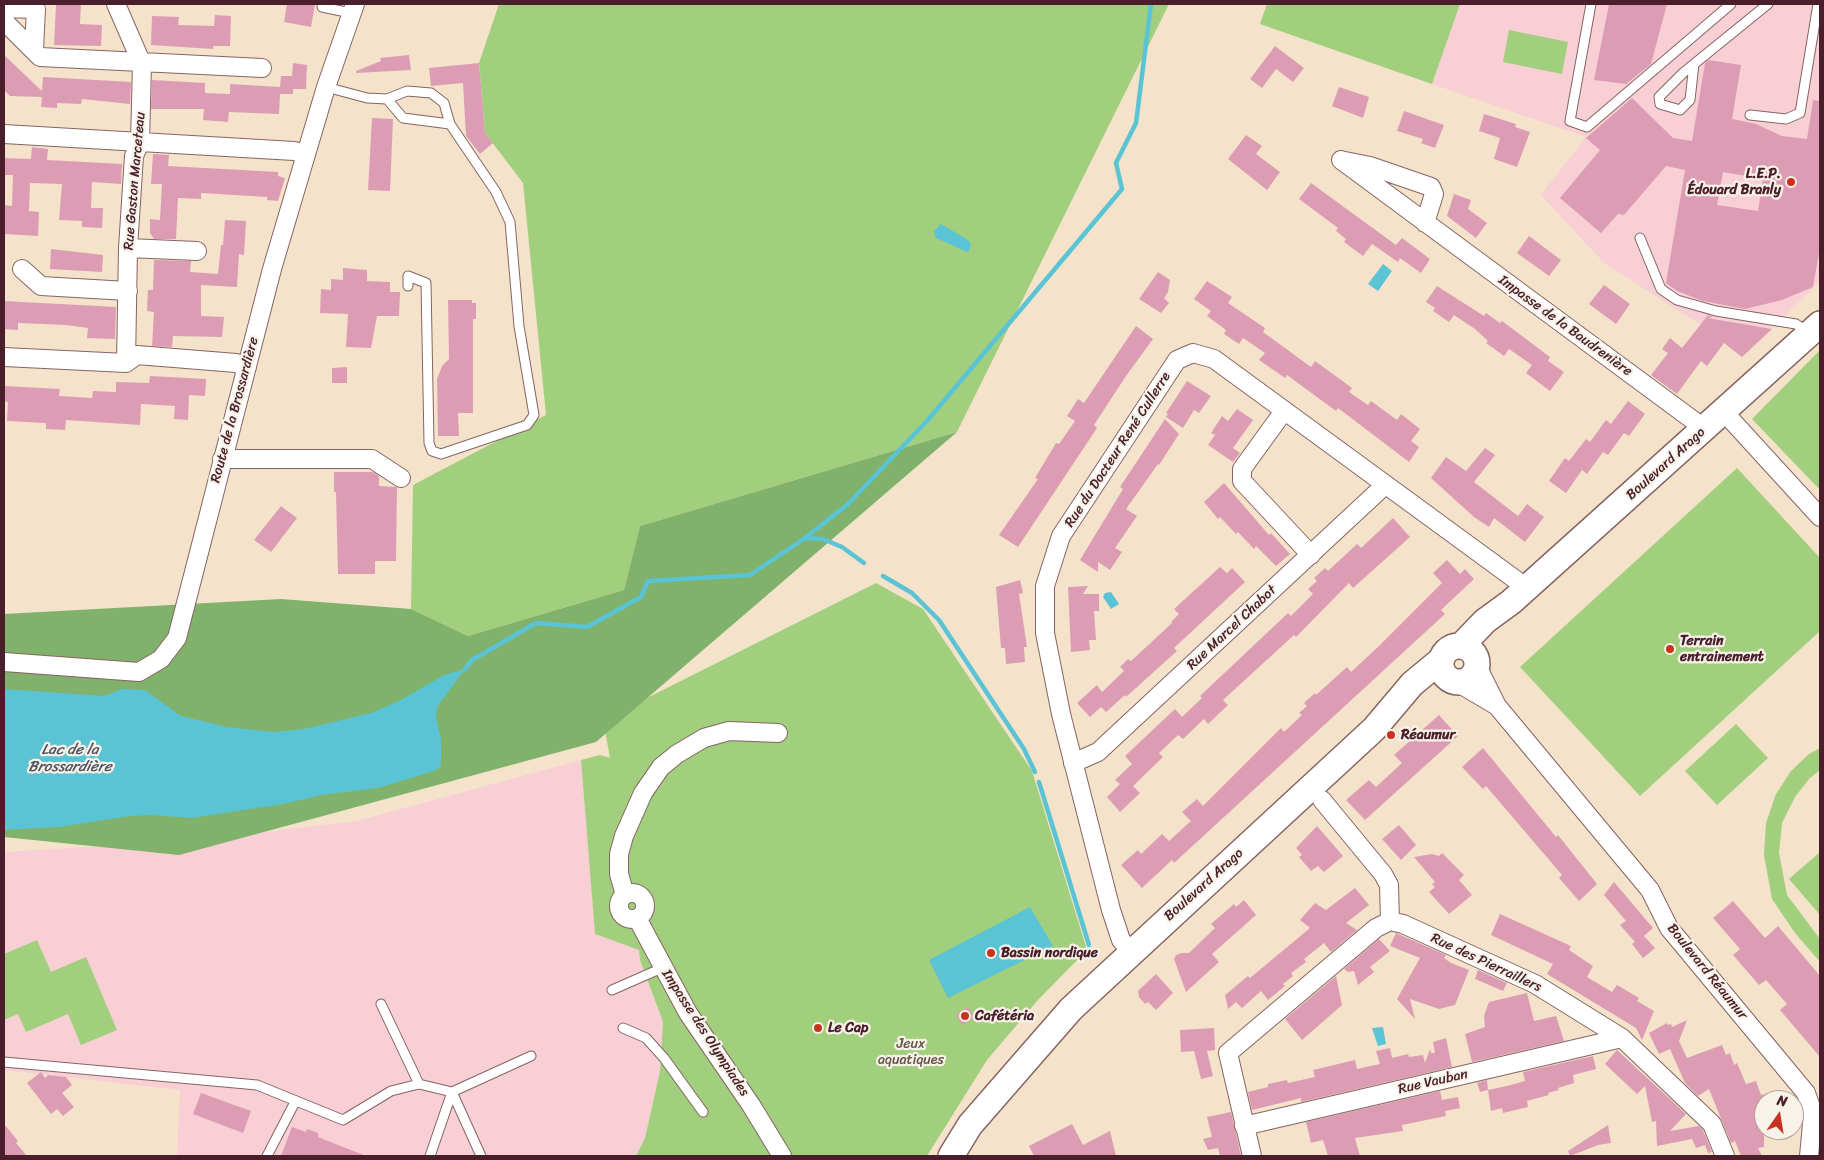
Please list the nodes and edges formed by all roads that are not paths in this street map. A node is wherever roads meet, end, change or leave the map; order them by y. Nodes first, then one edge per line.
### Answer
1 (116, 4) edge
2 (1591, 4) edge
3 (1731, 4) edge
4 (1768, 4) edge
5 (1818, 4) edge
6 (322, 6) dead end
7 (4, 8) edge
8 (353, 8) edge
9 (4, 21) edge
10 (34, 50) junction
11 (142, 64) junction
12 (1694, 64) junction
13 (262, 68) dead end
14 (326, 87) junction
15 (387, 99) junction
16 (1750, 114) dead end
17 (450, 124) junction
18 (4, 134) edge
19 (140, 142) junction
20 (306, 154) junction
21 (1424, 223) junction
22 (1640, 238) dead end
23 (128, 248) junction
24 (197, 251) dead end
25 (22, 269) dead end
26 (408, 286) dead end
27 (128, 291) junction
28 (1815, 329) edge
29 (4, 357) edge
30 (126, 363) junction
31 (247, 367) junction
32 (1284, 411) junction
33 (1724, 412) junction
34 (1705, 429) junction
35 (222, 459) junction
36 (401, 478) dead end
37 (1385, 485) junction
38 (1820, 517) edge
39 (1311, 555) junction
40 (1519, 595) junction
41 (4, 662) edge
42 (1461, 666) junction
43 (1497, 706) junction
44 (778, 733) dead end
45 (1074, 763) junction
46 (1322, 800) dead end
47 (1390, 922) junction
48 (1131, 951) junction
49 (662, 968) junction
50 (612, 990) dead end
51 (381, 1004) dead end
52 (623, 1028) dead end
53 (1622, 1038) junction
54 (531, 1056) dead end
55 (4, 1062) edge
56 (1022, 1065) junction
57 (419, 1084) junction
58 (452, 1092) junction
59 (296, 1102) junction
60 (703, 1112) dead end
61 (1244, 1126) junction
62 (777, 1153) edge
63 (268, 1156) edge
64 (430, 1156) edge
65 (481, 1156) edge
66 (951, 1156) edge
67 (966, 1156) edge
68 (1252, 1156) edge
69 (1724, 1156) edge
70 (1809, 1156) edge

1 - 11 street, Rue Gaston Marceteau
2 - 3 lane
4 - 12 lane
5 - 16 lane
6 - 8 lane
7 - 10 street
8 - 14 street, Route de la Brossardière
9 - 10 street
10 - 11 street
11 - 13 street
11 - 19 street, Rue Gaston Marceteau
12 - 12 lane
14 - 15 lane
14 - 20 street, Route de la Brossardière
15 - 17 lane
15 - 17 lane
17 - 26 lane
18 - 19 street
19 - 20 street
19 - 23 street, Rue Gaston Marceteau
20 - 31 street, Route de la Brossardière
21 - 21 street, Impasse de la Baudrenière
21 - 34 street, Impasse de la Baudrenière
22 - 28 lane
23 - 24 street
23 - 27 street, Rue Gaston Marceteau
25 - 27 street
27 - 30 street, Rue Gaston Marceteau
28 - 33 main road, Boulevard Arago
29 - 30 street
30 - 31 street
31 - 35 street, Route de la Brossardière
32 - 37 street, Rue du Docteur René Cullerre
32 - 39 street
32 - 45 street, Rue du Docteur René Cullerre
33 - 34 main road, Boulevard Arago
33 - 38 street
34 - 40 main road, Boulevard Arago
35 - 36 street
35 - 41 street, Route de la Brossardière
37 - 39 street, Rue Marcel Chabot
37 - 40 street, Rue du Docteur René Cullerre
39 - 45 street, Rue Marcel Chabot
40 - 42 main road, Boulevard Arago
42 - 43 street, Boulevard Réaumur
42 - 43 street, Boulevard Réaumur
42 - 48 main road, Boulevard Arago
43 - 70 street, Boulevard Réaumur
44 - 49 street, Impasse des Olympiades
45 - 48 street, Rue du Docteur René Cullerre
46 - 47 street
47 - 53 street, Rue des Pierraillers
47 - 61 street
48 - 56 main road, Boulevard Arago
49 - 50 lane
49 - 62 street, Impasse des Olympiades
51 - 57 lane
52 - 60 lane
53 - 61 street, Rue Vauban
53 - 69 street, Rue des Pierraillers
54 - 58 lane
55 - 59 lane
56 - 66 main road, Boulevard Arago
56 - 67 main road, Boulevard Arago
57 - 58 lane
57 - 59 lane
58 - 64 lane
58 - 65 lane
59 - 63 lane
61 - 68 street

